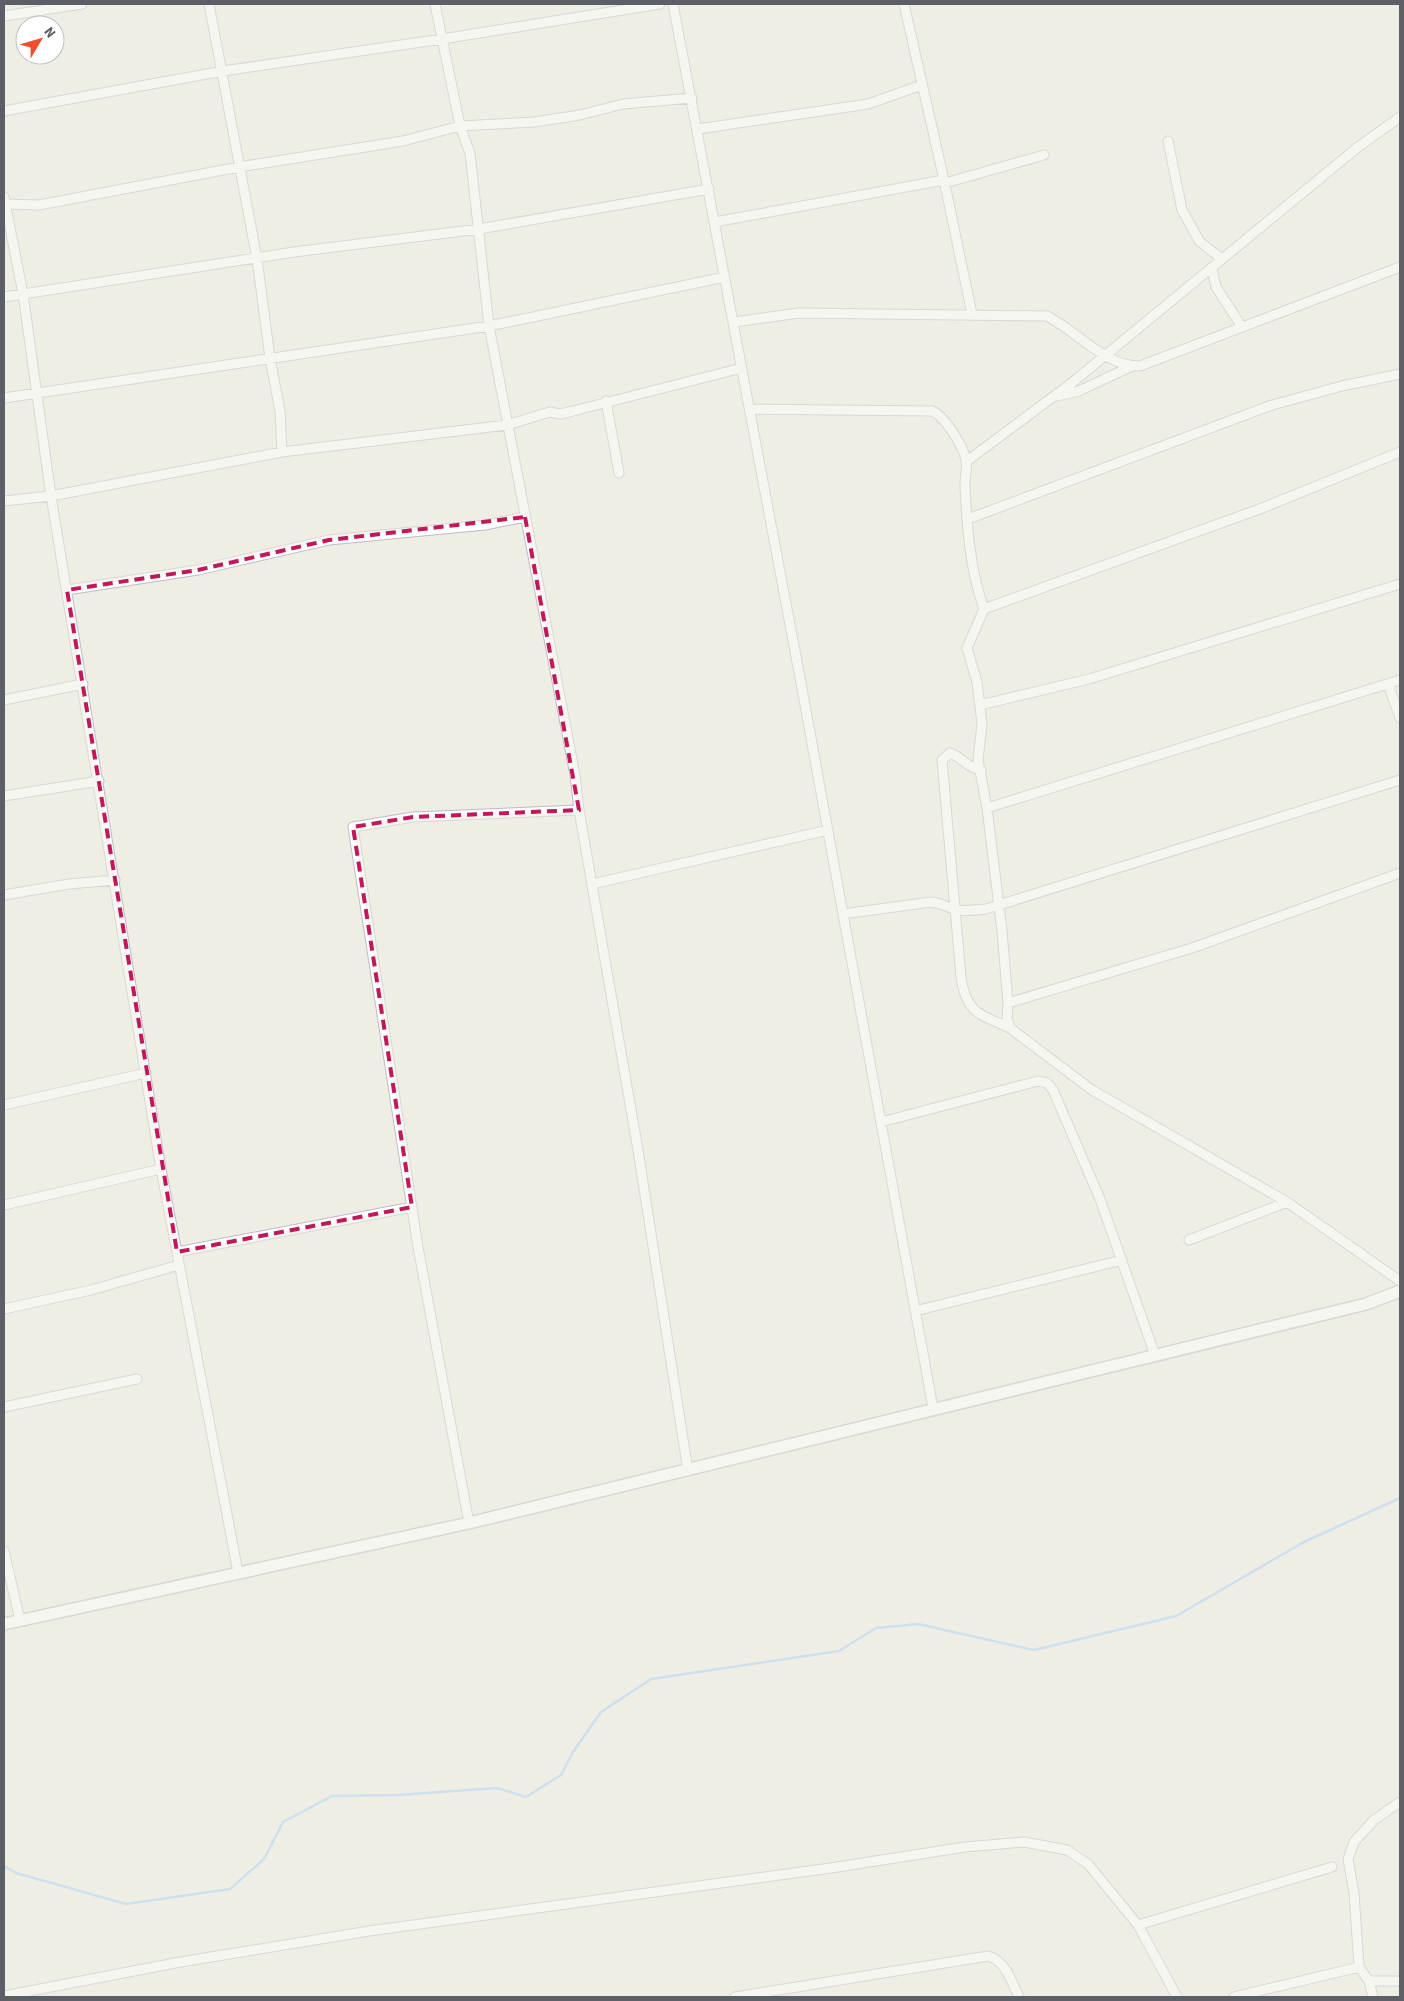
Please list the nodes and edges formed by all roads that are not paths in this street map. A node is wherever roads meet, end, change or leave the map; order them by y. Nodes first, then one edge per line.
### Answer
1 (82, 4) edge
2 (209, 4) edge
3 (435, 4) edge
4 (660, 4) edge
5 (673, 4) edge
6 (904, 4) edge
7 (4, 16) edge
8 (442, 40) junction
9 (224, 71) junction
10 (922, 85) junction
11 (692, 98) junction
12 (4, 110) edge
13 (1400, 117) edge
14 (460, 126) junction
15 (698, 129) junction
16 (1168, 141) dead end
17 (1044, 155) dead end
18 (239, 167) junction
19 (944, 182) junction
20 (709, 189) junction
21 (4, 201) edge
22 (715, 222) junction
23 (479, 230) junction
24 (257, 259) junction
25 (1222, 259) junction
26 (1400, 267) edge
27 (1212, 269) junction
28 (725, 277) junction
29 (23, 294) junction
30 (4, 297) edge
31 (972, 314) junction
32 (734, 322) junction
33 (490, 326) junction
34 (1242, 327) junction
35 (1105, 356) junction
36 (270, 358) junction
37 (1132, 366) junction
38 (742, 368) junction
39 (1400, 374) edge
40 (36, 394) junction
41 (1054, 396) junction
42 (4, 398) edge
43 (606, 401) junction
44 (750, 408) junction
45 (507, 426) junction
46 (282, 452) junction
47 (1400, 452) edge
48 (967, 461) junction
49 (619, 474) dead end
50 (51, 496) junction
51 (4, 501) edge
52 (525, 517) junction
53 (968, 519) junction
54 (1400, 584) edge
55 (67, 590) junction
56 (984, 608) junction
57 (1400, 680) edge
58 (82, 684) junction
59 (1388, 684) junction
60 (4, 700) edge
61 (980, 706) junction
62 (1400, 718) edge
63 (981, 770) junction
64 (99, 780) junction
65 (1400, 780) edge
66 (4, 796) edge
67 (987, 808) junction
68 (579, 810) junction
69 (828, 830) junction
70 (1400, 873) edge
71 (115, 880) junction
72 (592, 884) junction
73 (4, 895) edge
74 (998, 904) junction
75 (953, 909) junction
76 (843, 914) junction
77 (1008, 1003) junction
78 (1010, 1028) junction
79 (146, 1073) junction
80 (4, 1105) edge
81 (881, 1122) junction
82 (161, 1169) junction
83 (1286, 1202) junction
84 (4, 1205) edge
85 (412, 1207) junction
86 (1189, 1240) dead end
87 (177, 1252) junction
88 (1122, 1260) junction
89 (179, 1265) junction
90 (1400, 1281) edge
91 (1400, 1291) edge
92 (4, 1309) edge
93 (915, 1311) junction
94 (1155, 1354) junction
95 (137, 1379) dead end
96 (4, 1407) edge
97 (933, 1408) junction
98 (688, 1471) junction
99 (468, 1523) junction
100 (4, 1551) edge
101 (238, 1572) junction
102 (20, 1620) junction
103 (4, 1624) edge
104 (1400, 1802) edge
105 (1332, 1867) dead end
106 (1138, 1925) junction
107 (1359, 1966) junction
108 (1369, 1981) junction
109 (1400, 1981) edge
110 (4, 1996) edge
111 (735, 1997) edge
112 (1019, 1997) edge
113 (1177, 1997) edge
114 (1234, 1997) edge
115 (1373, 1997) edge

1 - 7 street
2 - 9 street
3 - 8 street
4 - 8 street
5 - 11 street
6 - 10 street
8 - 9 street
8 - 14 street
9 - 12 street
9 - 18 street
10 - 15 street
10 - 19 street
11 - 14 street
11 - 15 street
13 - 25 street
14 - 18 street
14 - 23 street
15 - 20 street
16 - 25 street
17 - 19 street
18 - 21 street
18 - 24 street
19 - 22 street
19 - 31 street
20 - 22 street
20 - 23 street
21 - 29 street
22 - 28 street
23 - 24 street
23 - 33 street
24 - 29 street
24 - 36 street
25 - 27 street
26 - 34 street
27 - 34 street
27 - 35 street
28 - 32 street
28 - 33 street
29 - 30 street
29 - 40 street
31 - 32 street
31 - 35 street
32 - 38 street
33 - 36 street
33 - 45 street
34 - 37 street
35 - 37 street
35 - 41 street
36 - 40 street
36 - 46 street
37 - 41 street
38 - 43 street
38 - 44 street
39 - 53 street
40 - 42 street
40 - 50 street
41 - 48 street
43 - 45 street
43 - 49 street
44 - 48 street
44 - 69 street
45 - 46 street
45 - 52 street
46 - 50 street
47 - 56 street
48 - 53 street
50 - 51 street
50 - 55 street
52 - 55 street
52 - 68 street
53 - 56 street
54 - 61 street
55 - 58 street
56 - 61 street
57 - 59 street
58 - 60 street
58 - 64 street
59 - 62 street
59 - 67 street
61 - 63 street
63 - 67 street
63 - 75 street
64 - 66 street
64 - 71 street
65 - 74 street
67 - 74 street
68 - 72 street
68 - 85 street
69 - 72 street
69 - 76 street
70 - 77 street
71 - 73 street
71 - 79 street
72 - 98 street
74 - 75 street
74 - 77 street
75 - 76 street
75 - 78 street
76 - 81 street
77 - 78 street
78 - 83 street
79 - 80 street
79 - 82 street
81 - 88 street
81 - 93 street
82 - 84 street
82 - 87 street
83 - 86 street
83 - 90 street
85 - 87 street
85 - 99 street
87 - 89 street
88 - 93 street
88 - 94 street
89 - 92 street
89 - 101 street
91 - 94 street
93 - 97 street
94 - 97 street
95 - 96 street
97 - 98 street
98 - 99 street
99 - 101 street
100 - 102 street
101 - 102 street
102 - 103 street
104 - 107 street
105 - 106 street
106 - 110 street
106 - 113 street
107 - 108 street
107 - 114 street
108 - 109 street
108 - 115 street
111 - 112 street

